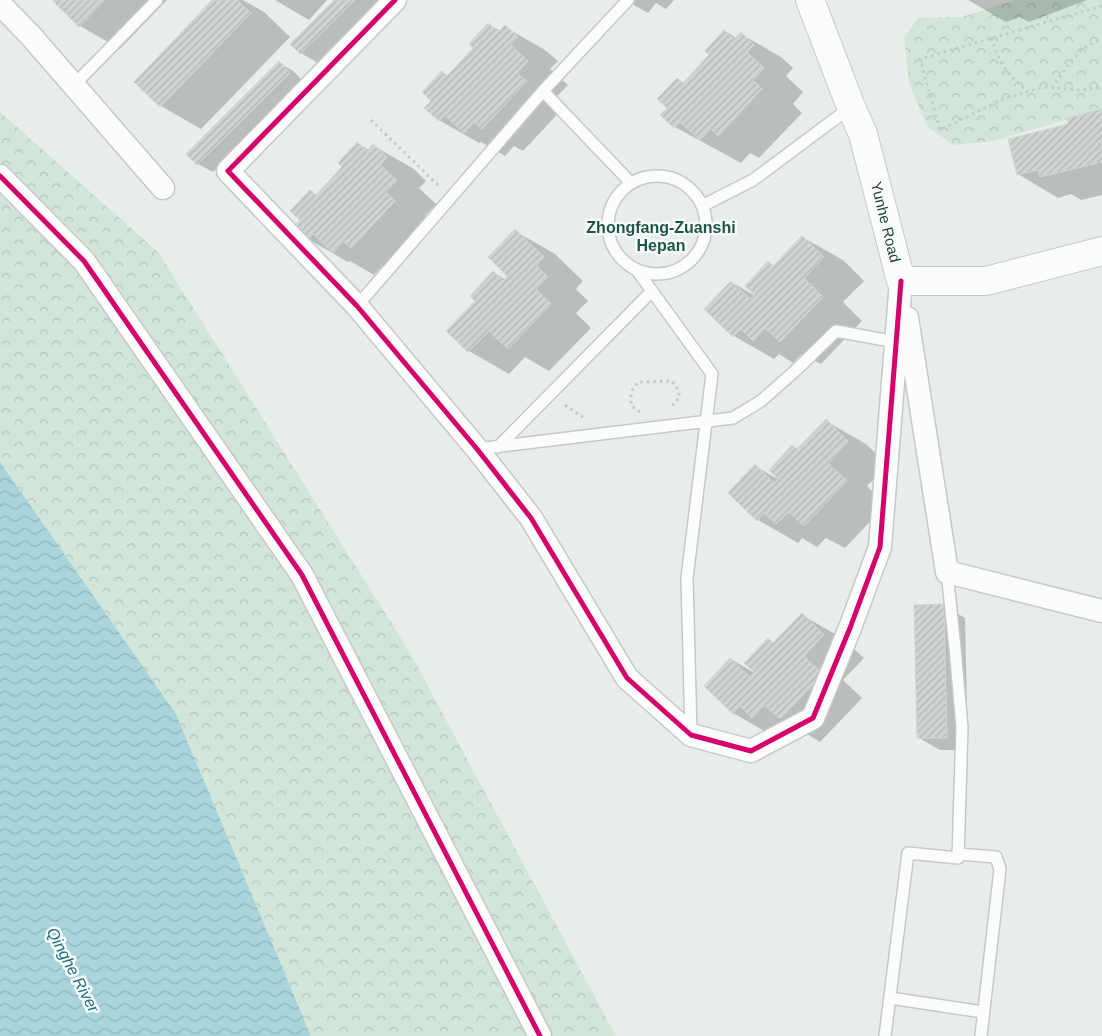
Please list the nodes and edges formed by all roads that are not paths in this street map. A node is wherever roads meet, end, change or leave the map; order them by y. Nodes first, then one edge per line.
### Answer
1 (157, 0) edge
2 (395, 0) edge
3 (628, 0) edge
4 (810, 0) edge
5 (0, 4) edge
6 (74, 85) junction
7 (543, 91) junction
8 (851, 107) junction
9 (0, 176) edge
10 (631, 183) junction
11 (163, 188) dead end
12 (702, 206) junction
13 (1102, 251) edge
14 (636, 269) junction
15 (901, 281) junction
16 (651, 292) junction
17 (357, 306) junction
18 (896, 342) junction
19 (706, 422) junction
20 (488, 448) junction
21 (947, 572) junction
22 (1102, 611) edge
23 (691, 735) junction
24 (958, 854) junction
25 (890, 998) junction
26 (984, 1012) junction
27 (540, 1036) edge
28 (885, 1036) edge
29 (981, 1036) edge

1 - 6 lane
2 - 17 street
3 - 7 lane
4 - 8 street, Yunhe Road
5 - 6 street
6 - 11 street
7 - 10 lane
7 - 17 lane
8 - 12 lane
8 - 15 street, Yunhe Road
9 - 27 street
10 - 12 lane
10 - 14 lane
12 - 14 lane
13 - 15 street, Yunhe Road
14 - 16 lane
15 - 18 street
15 - 21 street
16 - 19 lane
16 - 20 lane
17 - 20 street
18 - 19 lane
18 - 23 street
19 - 20 lane
19 - 23 lane
20 - 23 street
21 - 22 street
21 - 24 lane
24 - 25 lane
24 - 26 lane
25 - 26 lane
25 - 28 lane
26 - 29 lane

